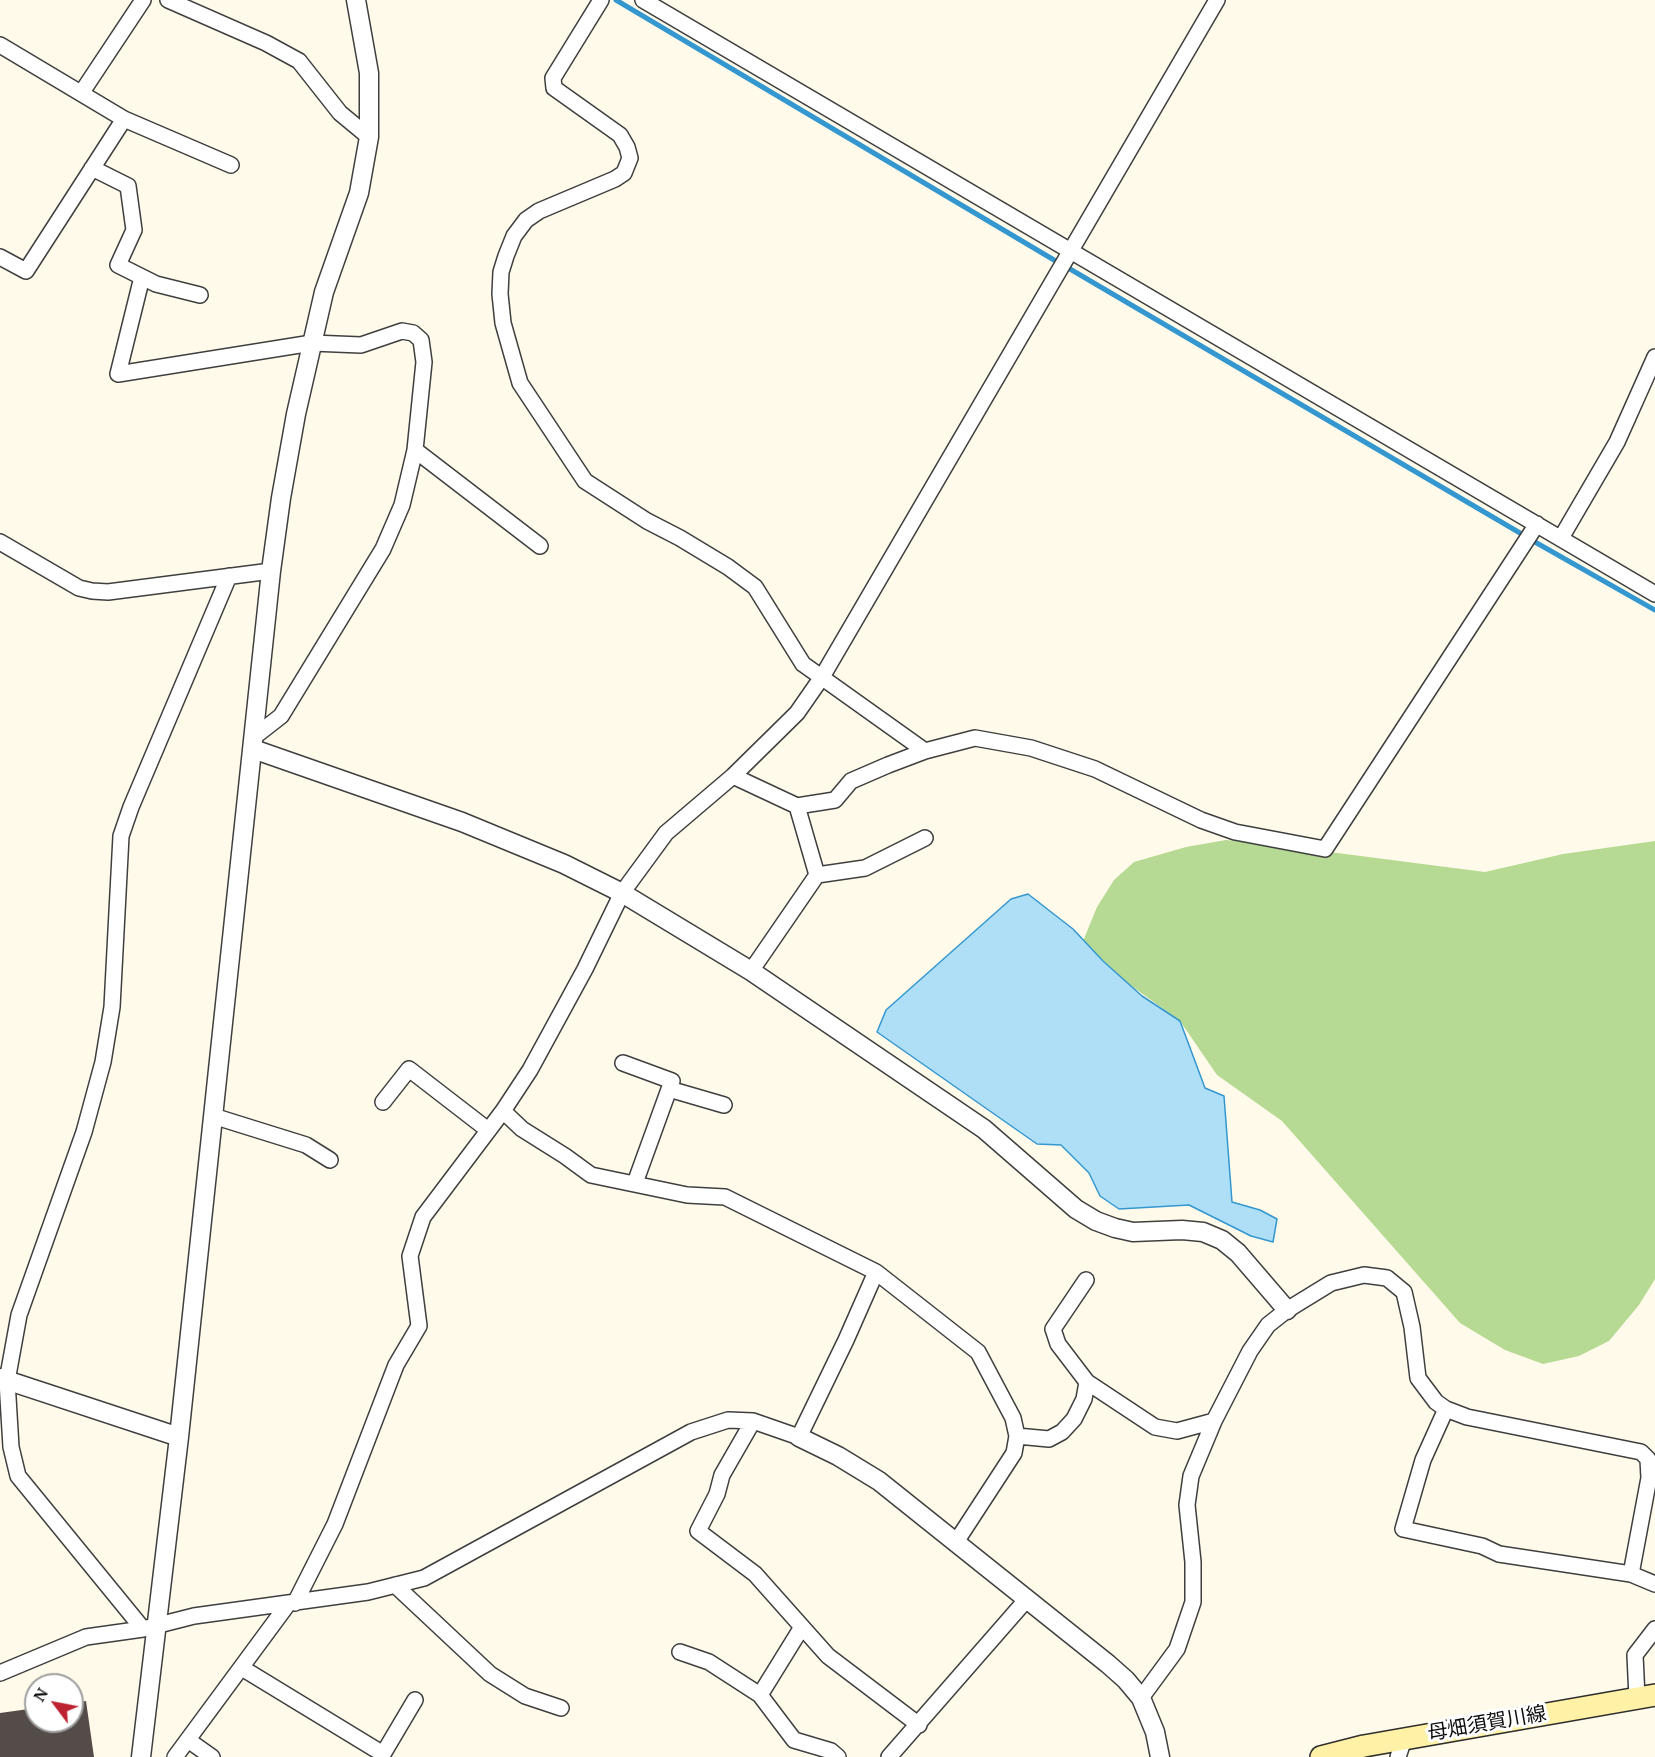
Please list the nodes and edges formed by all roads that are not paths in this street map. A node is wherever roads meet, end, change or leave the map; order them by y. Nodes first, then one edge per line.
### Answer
1 (143, 0) edge
2 (168, 0) edge
3 (356, 0) edge
4 (643, 0) edge
5 (1217, 0) edge
6 (600, 2) edge
7 (0, 45) edge
8 (82, 92) junction
9 (124, 119) junction
10 (369, 137) junction
11 (231, 165) dead end
12 (93, 168) junction
13 (1070, 250) junction
14 (0, 257) edge
15 (142, 277) junction
16 (200, 295) dead end
17 (312, 343) junction
18 (1655, 357) edge
19 (416, 450) junction
20 (1537, 524) junction
21 (1561, 538) junction
22 (0, 542) edge
23 (540, 546) dead end
24 (271, 571) junction
25 (229, 576) junction
26 (1655, 594) edge
27 (822, 677) junction
28 (253, 743) junction
29 (925, 752) junction
30 (733, 776) junction
31 (797, 806) junction
32 (926, 838) dead end
33 (817, 875) junction
34 (622, 893) junction
35 (751, 971) junction
36 (623, 1063) dead end
37 (669, 1089) junction
38 (383, 1102) dead end
39 (724, 1105) dead end
40 (503, 1111) junction
41 (213, 1116) junction
42 (488, 1131) junction
43 (330, 1160) dead end
44 (635, 1184) junction
45 (876, 1272) junction
46 (1086, 1280) dead end
47 (1287, 1310) junction
48 (4, 1380) edge
49 (1087, 1382) junction
50 (1446, 1409) junction
51 (753, 1421) junction
52 (1214, 1421) junction
53 (1017, 1436) junction
54 (179, 1437) junction
55 (799, 1437) junction
56 (1652, 1479) edge
57 (956, 1542) junction
58 (1631, 1574) junction
59 (1655, 1584) edge
60 (395, 1585) junction
61 (1027, 1599) junction
62 (291, 1604) junction
63 (150, 1627) junction
64 (802, 1627) junction
65 (1655, 1629) edge
66 (680, 1652) dead end
67 (242, 1668) junction
68 (0, 1673) edge
69 (760, 1695) junction
70 (1646, 1697) edge
71 (1141, 1698) junction
72 (415, 1700) dead end
73 (561, 1708) dead end
74 (919, 1725) junction
75 (188, 1740) junction
76 (1401, 1748) edge
77 (382, 1756) edge
78 (141, 1757) edge
79 (175, 1757) edge
80 (212, 1757) edge
81 (838, 1757) edge
82 (889, 1757) edge
83 (1160, 1757) edge
84 (1320, 1757) edge

1 - 8 street
2 - 10 street
3 - 10 street
4 - 13 street
5 - 13 street
6 - 27 street
7 - 8 street
8 - 9 street
9 - 11 street
9 - 12 street
10 - 17 street
12 - 14 street
12 - 15 street
13 - 20 street
13 - 27 street
15 - 16 street
15 - 17 street
17 - 19 street
17 - 24 street
18 - 21 street
19 - 23 street
19 - 28 street
20 - 21 street
20 - 29 street
21 - 26 street
22 - 25 street
24 - 25 street
24 - 28 street
25 - 48 street
27 - 29 street
27 - 30 street
28 - 34 street
28 - 41 street
29 - 31 street
30 - 31 street
30 - 34 street
31 - 33 street
32 - 33 street
33 - 35 street
34 - 35 street
34 - 40 street
35 - 47 street
36 - 37 street
37 - 39 street
37 - 44 street
38 - 42 street
40 - 42 street
40 - 44 street
41 - 43 street
41 - 54 street
42 - 62 street
44 - 45 street
45 - 53 street
45 - 55 street
46 - 49 street
47 - 50 street
47 - 52 street
48 - 54 street
48 - 63 street
49 - 52 street
49 - 53 street
50 - 56 street
50 - 58 street
51 - 55 street
51 - 60 street
51 - 64 street
52 - 71 street
53 - 57 street
54 - 63 street
55 - 57 street
56 - 58 street
57 - 61 street
58 - 59 street
60 - 62 street
60 - 73 street
61 - 71 street
61 - 74 street
62 - 63 street
62 - 67 street
63 - 68 street
63 - 78 street
64 - 69 street
64 - 74 street
65 - 70 street
66 - 69 street
67 - 75 street
67 - 77 street
69 - 81 street
70 - 76 main road, 母畑須賀川線
71 - 83 street
72 - 77 street
74 - 82 street
75 - 79 street
75 - 80 street
76 - 84 main road, 母畑須賀川線

